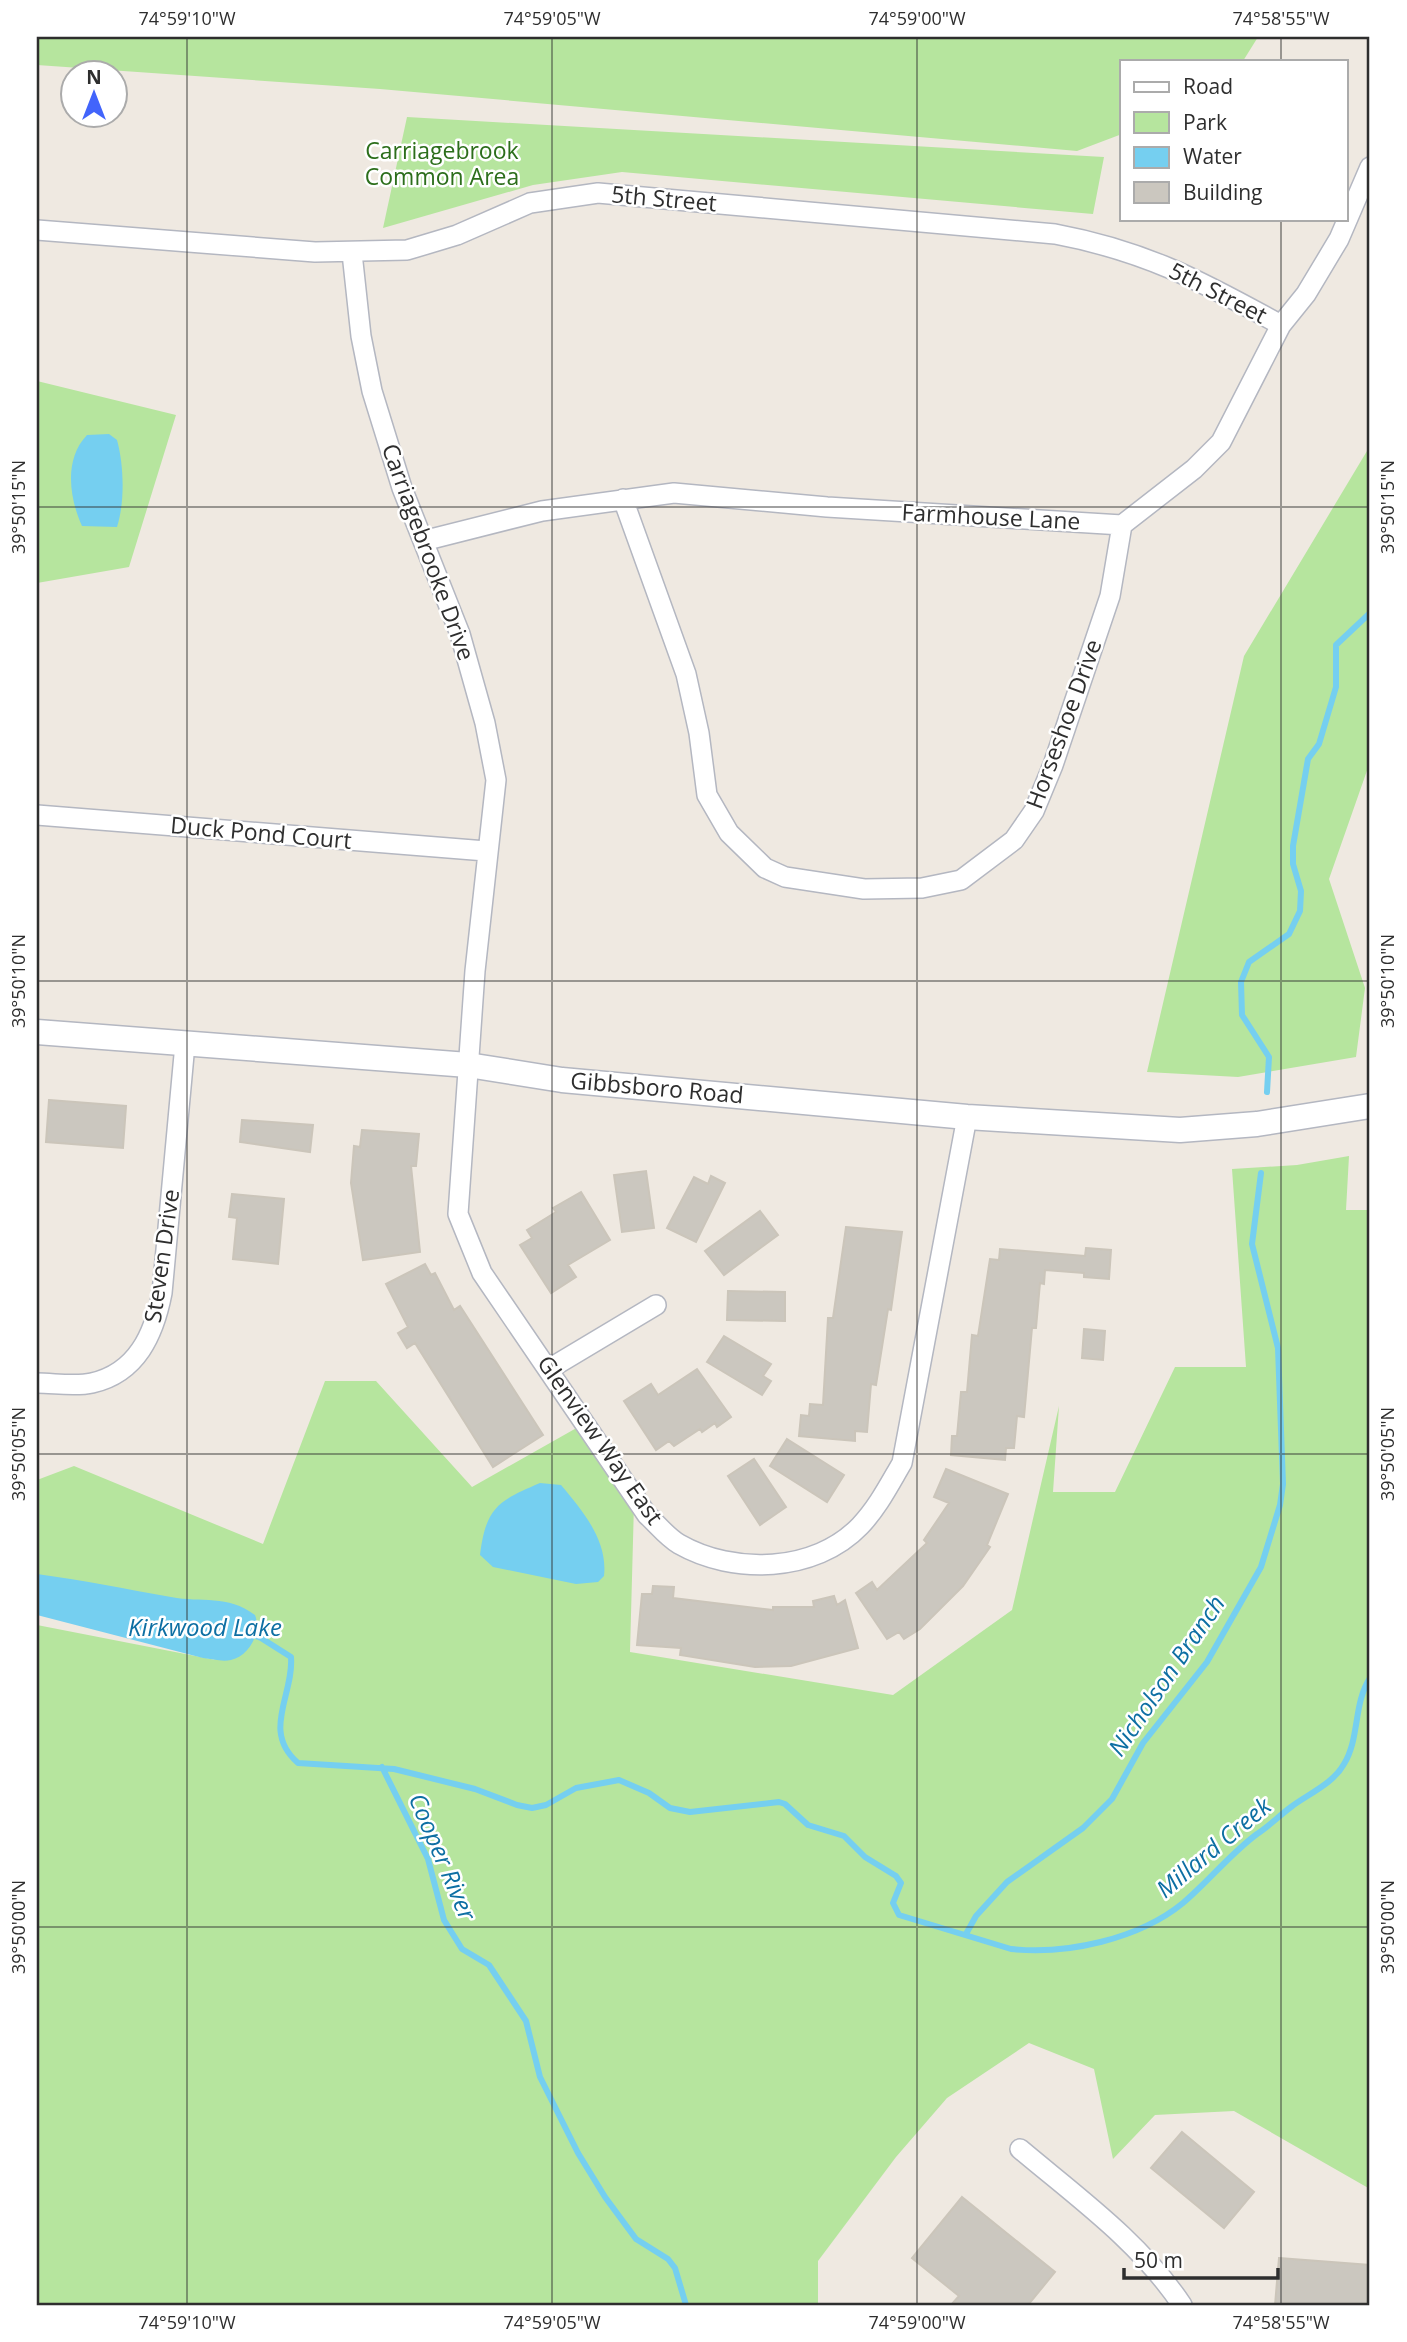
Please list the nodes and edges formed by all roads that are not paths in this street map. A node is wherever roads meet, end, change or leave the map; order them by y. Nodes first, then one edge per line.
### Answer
1 (1370, 167) edge
2 (1348, 218) edge
3 (1347, 220) edge
4 (37, 230) edge
5 (352, 253) junction
6 (1281, 325) junction
7 (623, 499) junction
8 (1122, 525) junction
9 (423, 541) junction
10 (37, 815) edge
11 (486, 851) junction
12 (37, 1032) edge
13 (185, 1044) junction
14 (468, 1065) junction
15 (1370, 1106) edge
16 (967, 1117) junction
17 (656, 1305) dead end
18 (549, 1369) junction
19 (37, 1383) edge
20 (1020, 2149) dead end
21 (1182, 2305) edge

1 - 2 street
3 - 6 street
4 - 5 street, 5th Street
5 - 6 street, 5th Street
5 - 9 street, Carriagebrooke Drive
6 - 8 street
7 - 8 street, Farmhouse Lane
7 - 8 street, Horseshoe Drive
7 - 9 street, Farmhouse Lane
9 - 11 street, Carriagebrooke Drive
10 - 11 street, Duck Pond Court
11 - 14 street, Carriagebrooke Drive
12 - 13 street, Gibbsboro Road
13 - 14 street, Gibbsboro Road
13 - 19 street, Steven Drive
14 - 16 street, Gibbsboro Road
14 - 18 street, Glenview Way East
15 - 16 street, Gibbsboro Road
16 - 18 street, Glenview Way East
17 - 18 street
20 - 21 street

